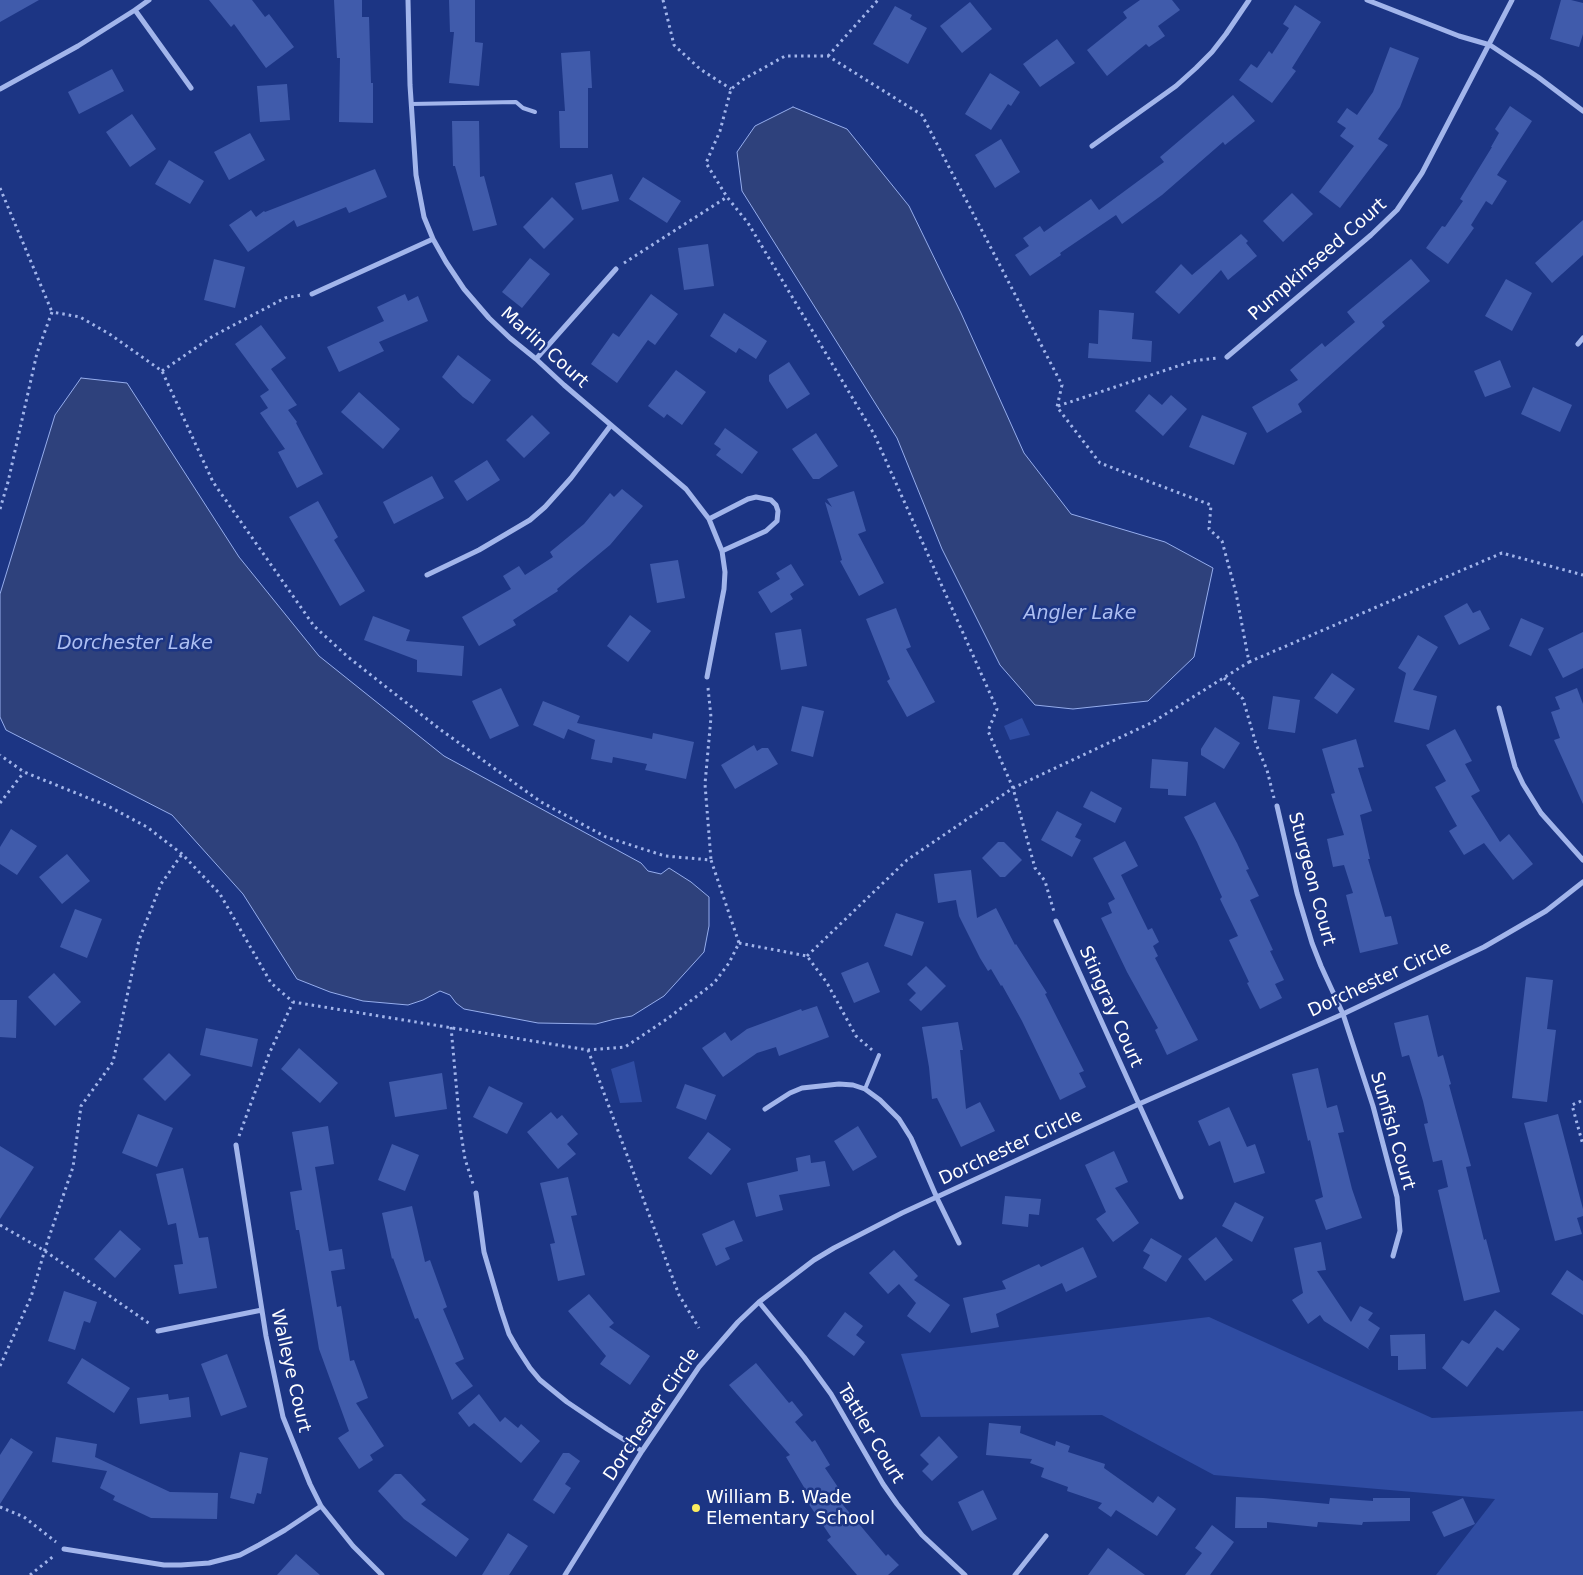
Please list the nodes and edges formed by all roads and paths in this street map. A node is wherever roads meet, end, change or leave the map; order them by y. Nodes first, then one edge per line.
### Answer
1 (149, 0) edge
2 (408, 0) edge
3 (663, 0) edge
4 (878, 0) edge
5 (1249, 0) edge
6 (1367, 0) edge
7 (1512, 0) edge
8 (135, 10) junction
9 (1490, 46) junction
10 (828, 56) junction
11 (192, 88) dead end
12 (0, 89) edge
13 (731, 89) junction
14 (411, 104) junction
15 (1583, 111) edge
16 (535, 112) dead end
17 (1092, 146) dead end
18 (0, 188) edge
19 (727, 196) junction
20 (433, 239) junction
21 (616, 269) joint
22 (312, 294) joint
23 (52, 312) junction
24 (1583, 338) edge
25 (1578, 344) dead end
26 (1227, 357) joint
27 (536, 358) junction
28 (162, 371) junction
29 (1057, 407) junction
30 (611, 425) junction
31 (0, 509) edge
32 (709, 519) junction
33 (722, 551) junction
34 (427, 575) dead end
35 (1583, 575) edge
36 (1249, 662) junction
37 (707, 677) joint
38 (1224, 678) junction
39 (1499, 708) dead end
40 (0, 755) edge
41 (24, 772) junction
42 (1013, 788) junction
43 (0, 803) edge
44 (1277, 806) joint
45 (182, 854) junction
46 (711, 860) junction
47 (1583, 860) edge
48 (1583, 882) edge
49 (1056, 921) joint
50 (739, 943) junction
51 (807, 956) junction
52 (293, 1002) junction
53 (1343, 1014) junction
54 (451, 1027) junction
55 (588, 1050) junction
56 (879, 1055) joint
57 (865, 1089) junction
58 (1581, 1101) dead end
59 (1139, 1104) junction
60 (765, 1109) dead end
61 (236, 1145) joint
62 (1583, 1145) edge
63 (476, 1193) joint
64 (1181, 1197) dead end
65 (937, 1198) junction
66 (0, 1224) edge
67 (959, 1243) dead end
68 (45, 1251) junction
69 (1394, 1256) dead end
70 (759, 1302) junction
71 (262, 1310) junction
72 (699, 1328) dead end
73 (158, 1331) joint
74 (0, 1366) edge
75 (642, 1451) junction
76 (321, 1506) junction
77 (0, 1507) edge
78 (1046, 1536) dead end
79 (64, 1549) junction
80 (30, 1575) edge
81 (382, 1575) edge
82 (565, 1575) edge
83 (965, 1575) edge
84 (1014, 1575) edge

1 - 8 street
2 - 14 street, Marlin Court
3 - 13 path
4 - 10 path
5 - 17 street
6 - 9 street
7 - 9 street, Pumpkinseed Court
8 - 11 street
8 - 12 street
9 - 15 street
9 - 26 street, Pumpkinseed Court
10 - 13 path
10 - 29 path
13 - 19 path
14 - 16 lane
14 - 20 street, Marlin Court
18 - 23 path
19 - 21 path
19 - 42 path
20 - 22 street
20 - 27 street, Marlin Court
21 - 27 street
22 - 28 path
23 - 28 path
23 - 31 path
24 - 25 street
26 - 29 path
27 - 30 street, Marlin Court
28 - 46 path
29 - 36 path
30 - 32 street, Marlin Court
30 - 34 street
32 - 33 street, Marlin Court
32 - 33 street
33 - 37 street, Marlin Court
35 - 36 path
36 - 38 path
37 - 46 path
38 - 42 path
38 - 44 path
39 - 47 street
40 - 41 path
41 - 43 path
41 - 45 path
42 - 49 path
42 - 51 path
44 - 53 street, Sturgeon Court
45 - 52 path
45 - 68 path
46 - 50 path
48 - 53 street, Dorchester Circle
49 - 59 street, Stingray Court
50 - 51 path
50 - 55 path
51 - 56 path
52 - 54 path
52 - 61 path
53 - 59 street, Dorchester Circle
53 - 69 street, Sunfish Court
54 - 55 path
54 - 63 path
55 - 72 path
56 - 57 lane
57 - 60 street
57 - 65 street
58 - 62 path
59 - 64 street, Stingray Court
59 - 65 street, Dorchester Circle
61 - 71 street, Walleye Court
63 - 75 street
65 - 67 street
65 - 70 street, Dorchester Circle
66 - 68 path
68 - 73 path
68 - 74 path
70 - 75 street, Dorchester Circle
70 - 83 street, Tattler Court
71 - 73 street
71 - 76 street, Walleye Court
75 - 82 street, Dorchester Circle
76 - 79 street
76 - 81 street, Walleye Court
77 - 79 path
78 - 84 street
79 - 80 path

